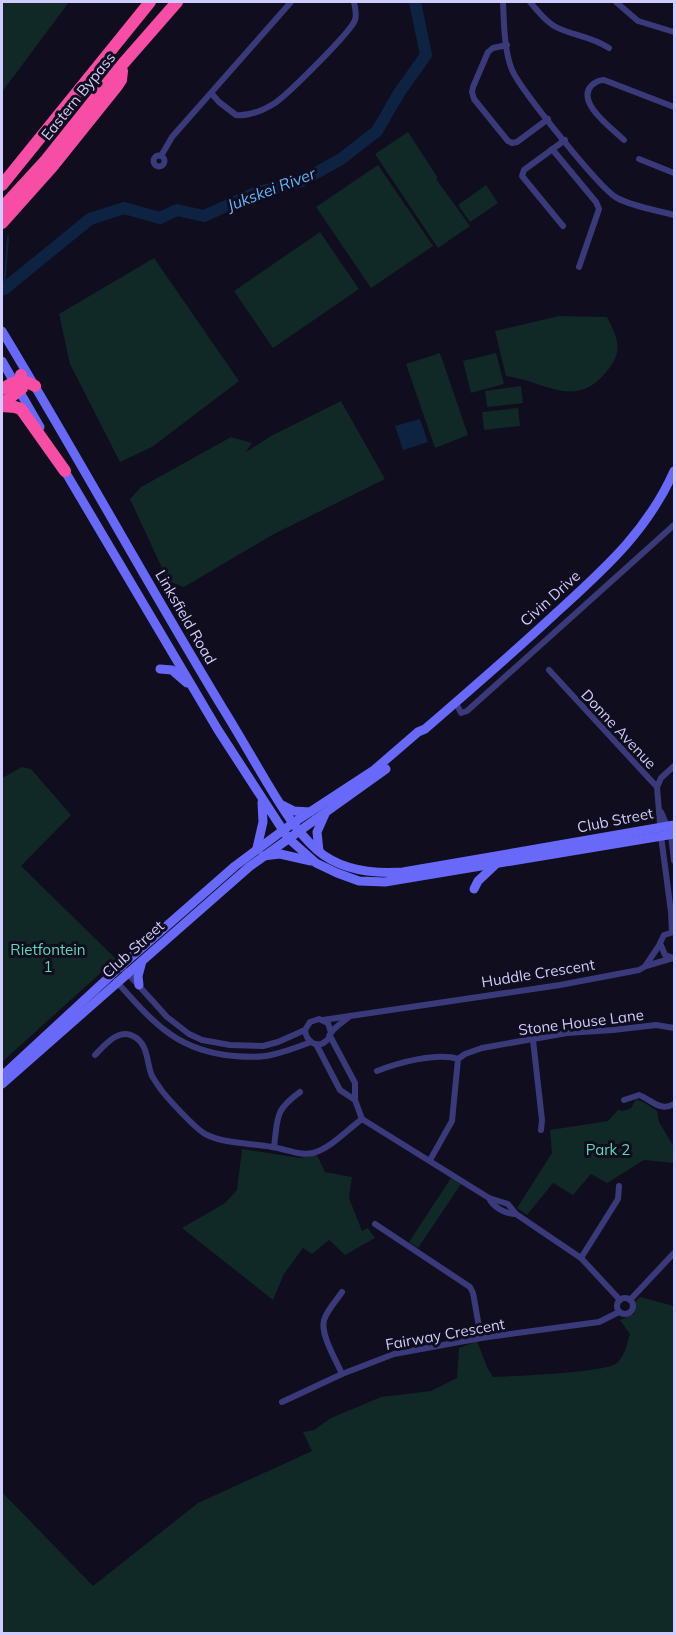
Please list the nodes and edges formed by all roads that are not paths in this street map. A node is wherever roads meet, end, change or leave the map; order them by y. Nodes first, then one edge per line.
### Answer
1 (150, 2) edge
2 (177, 2) edge
3 (291, 2) edge
4 (354, 2) edge
5 (503, 2) edge
6 (530, 2) edge
7 (616, 2) edge
8 (675, 32) edge
9 (507, 45) junction
10 (609, 48) dead end
11 (122, 66) junction
12 (212, 94) junction
13 (68, 105) junction
14 (675, 107) edge
15 (548, 119) junction
16 (565, 140) junction
17 (624, 140) dead end
18 (552, 149) junction
19 (161, 156) dead end
20 (639, 159) dead end
21 (675, 172) edge
22 (2, 173) edge
23 (2, 185) edge
24 (2, 208) edge
25 (675, 216) edge
26 (2, 223) edge
27 (563, 226) dead end
28 (579, 267) dead end
29 (2, 331) edge
30 (2, 342) edge
31 (2, 361) edge
32 (19, 382) junction
33 (34, 386) junction
34 (2, 389) edge
35 (2, 405) edge
36 (64, 471) junction
37 (675, 471) edge
38 (675, 525) edge
39 (160, 669) dead end
40 (549, 670) dead end
41 (194, 688) junction
42 (456, 703) junction
43 (425, 729) junction
44 (675, 766) edge
45 (657, 787) junction
46 (262, 800) junction
47 (280, 804) junction
48 (328, 810) junction
49 (310, 812) junction
50 (295, 827) junction
51 (668, 830) edge
52 (285, 834) junction
53 (319, 851) junction
54 (260, 853) junction
55 (675, 861) edge
56 (316, 863) junction
57 (495, 865) junction
58 (384, 877) junction
59 (474, 889) dead end
60 (673, 932) edge
61 (660, 943) junction
62 (674, 958) edge
63 (143, 959) junction
64 (646, 966) junction
65 (124, 970) junction
66 (115, 980) junction
67 (139, 985) junction
68 (351, 1016) junction
69 (323, 1020) junction
70 (675, 1028) edge
71 (305, 1030) junction
72 (330, 1034) junction
73 (533, 1040) junction
74 (313, 1043) junction
75 (95, 1055) dead end
76 (340, 1056) junction
77 (458, 1059) junction
78 (326, 1063) junction
79 (377, 1071) dead end
80 (2, 1076) edge
81 (2, 1084) edge
82 (300, 1092) dead end
83 (355, 1100) junction
84 (624, 1100) dead end
85 (675, 1104) edge
86 (362, 1119) junction
87 (541, 1130) dead end
88 (274, 1147) junction
89 (429, 1160) junction
90 (619, 1186) dead end
91 (375, 1224) dead end
92 (675, 1252) edge
93 (581, 1258) junction
94 (342, 1292) dead end
95 (620, 1300) junction
96 (630, 1300) junction
97 (619, 1312) junction
98 (481, 1338) junction
99 (342, 1374) junction
100 (282, 1402) dead end

1 - 13 highway, Eastern Bypass
2 - 11 highway, Eastern Bypass
3 - 12 street
4 - 12 street
5 - 9 street
6 - 10 street
7 - 8 street
9 - 15 street
9 - 15 street
11 - 24 highway, Eastern Bypass
11 - 26 highway
12 - 19 street
13 - 22 highway
13 - 23 highway, Eastern Bypass
14 - 17 street
15 - 16 street
16 - 18 street
16 - 25 street
18 - 27 street
18 - 28 street
20 - 21 street
29 - 33 main road, Linksfield Road
30 - 32 main road
31 - 32 main road, Linksfield Road
32 - 33 highway
32 - 34 highway
32 - 35 highway
32 - 36 main road, Linksfield Road
33 - 47 main road, Linksfield Road
35 - 36 highway
36 - 41 main road, Linksfield Road
37 - 42 main road, Civin Drive
38 - 42 street
39 - 41 main road
40 - 45 street, Donne Avenue
41 - 46 main road, Linksfield Road
42 - 43 main road, Civin Drive
43 - 48 main road, Civin Drive
43 - 49 main road, Civin Drive
44 - 45 street
45 - 51 street, Donne Avenue
46 - 52 main road, Linksfield Road
46 - 54 main road
47 - 49 main road
47 - 50 main road, Linksfield Road
48 - 50 main road, Civin Drive
48 - 53 main road
49 - 50 main road, Civin Drive
50 - 52 main road, Civin Drive
50 - 53 main road, Linksfield Road
51 - 55 street
51 - 57 main road, Club Street
51 - 58 main road, Club Street
51 - 60 street
52 - 54 main road, Club Street
52 - 56 main road, Linksfield Road
53 - 58 main road, Linksfield Road
54 - 56 main road
54 - 63 main road, Club Street
54 - 65 main road, Club Street
56 - 58 main road, Linksfield Road
57 - 58 main road, Club Street
57 - 59 main road
60 - 61 street
61 - 62 street
61 - 64 street
62 - 64 street, Huddle Crescent
63 - 65 main road, Club Street
63 - 67 main road
64 - 68 street, Huddle Crescent
65 - 66 main road, Club Street
65 - 67 street
66 - 74 street
66 - 80 main road, Club Street
66 - 81 main road, Club Street
67 - 71 street
68 - 69 street, Huddle Crescent
68 - 72 street
69 - 71 street
69 - 72 street
70 - 73 street, Stone House Lane
71 - 74 street
72 - 74 street
72 - 76 street
73 - 77 street, Stone House Lane
73 - 87 street
74 - 78 street
75 - 88 street
76 - 78 street
76 - 83 street
77 - 79 street
77 - 89 street
78 - 83 street
82 - 88 street
83 - 86 street
84 - 85 street
86 - 88 street
86 - 89 street
89 - 93 street
90 - 93 street
91 - 98 street
92 - 96 street
93 - 95 street
94 - 99 street
95 - 96 street
95 - 97 street
96 - 97 street
97 - 98 street, Fairway Crescent
98 - 99 street, Fairway Crescent
99 - 100 street, Fairway Crescent

